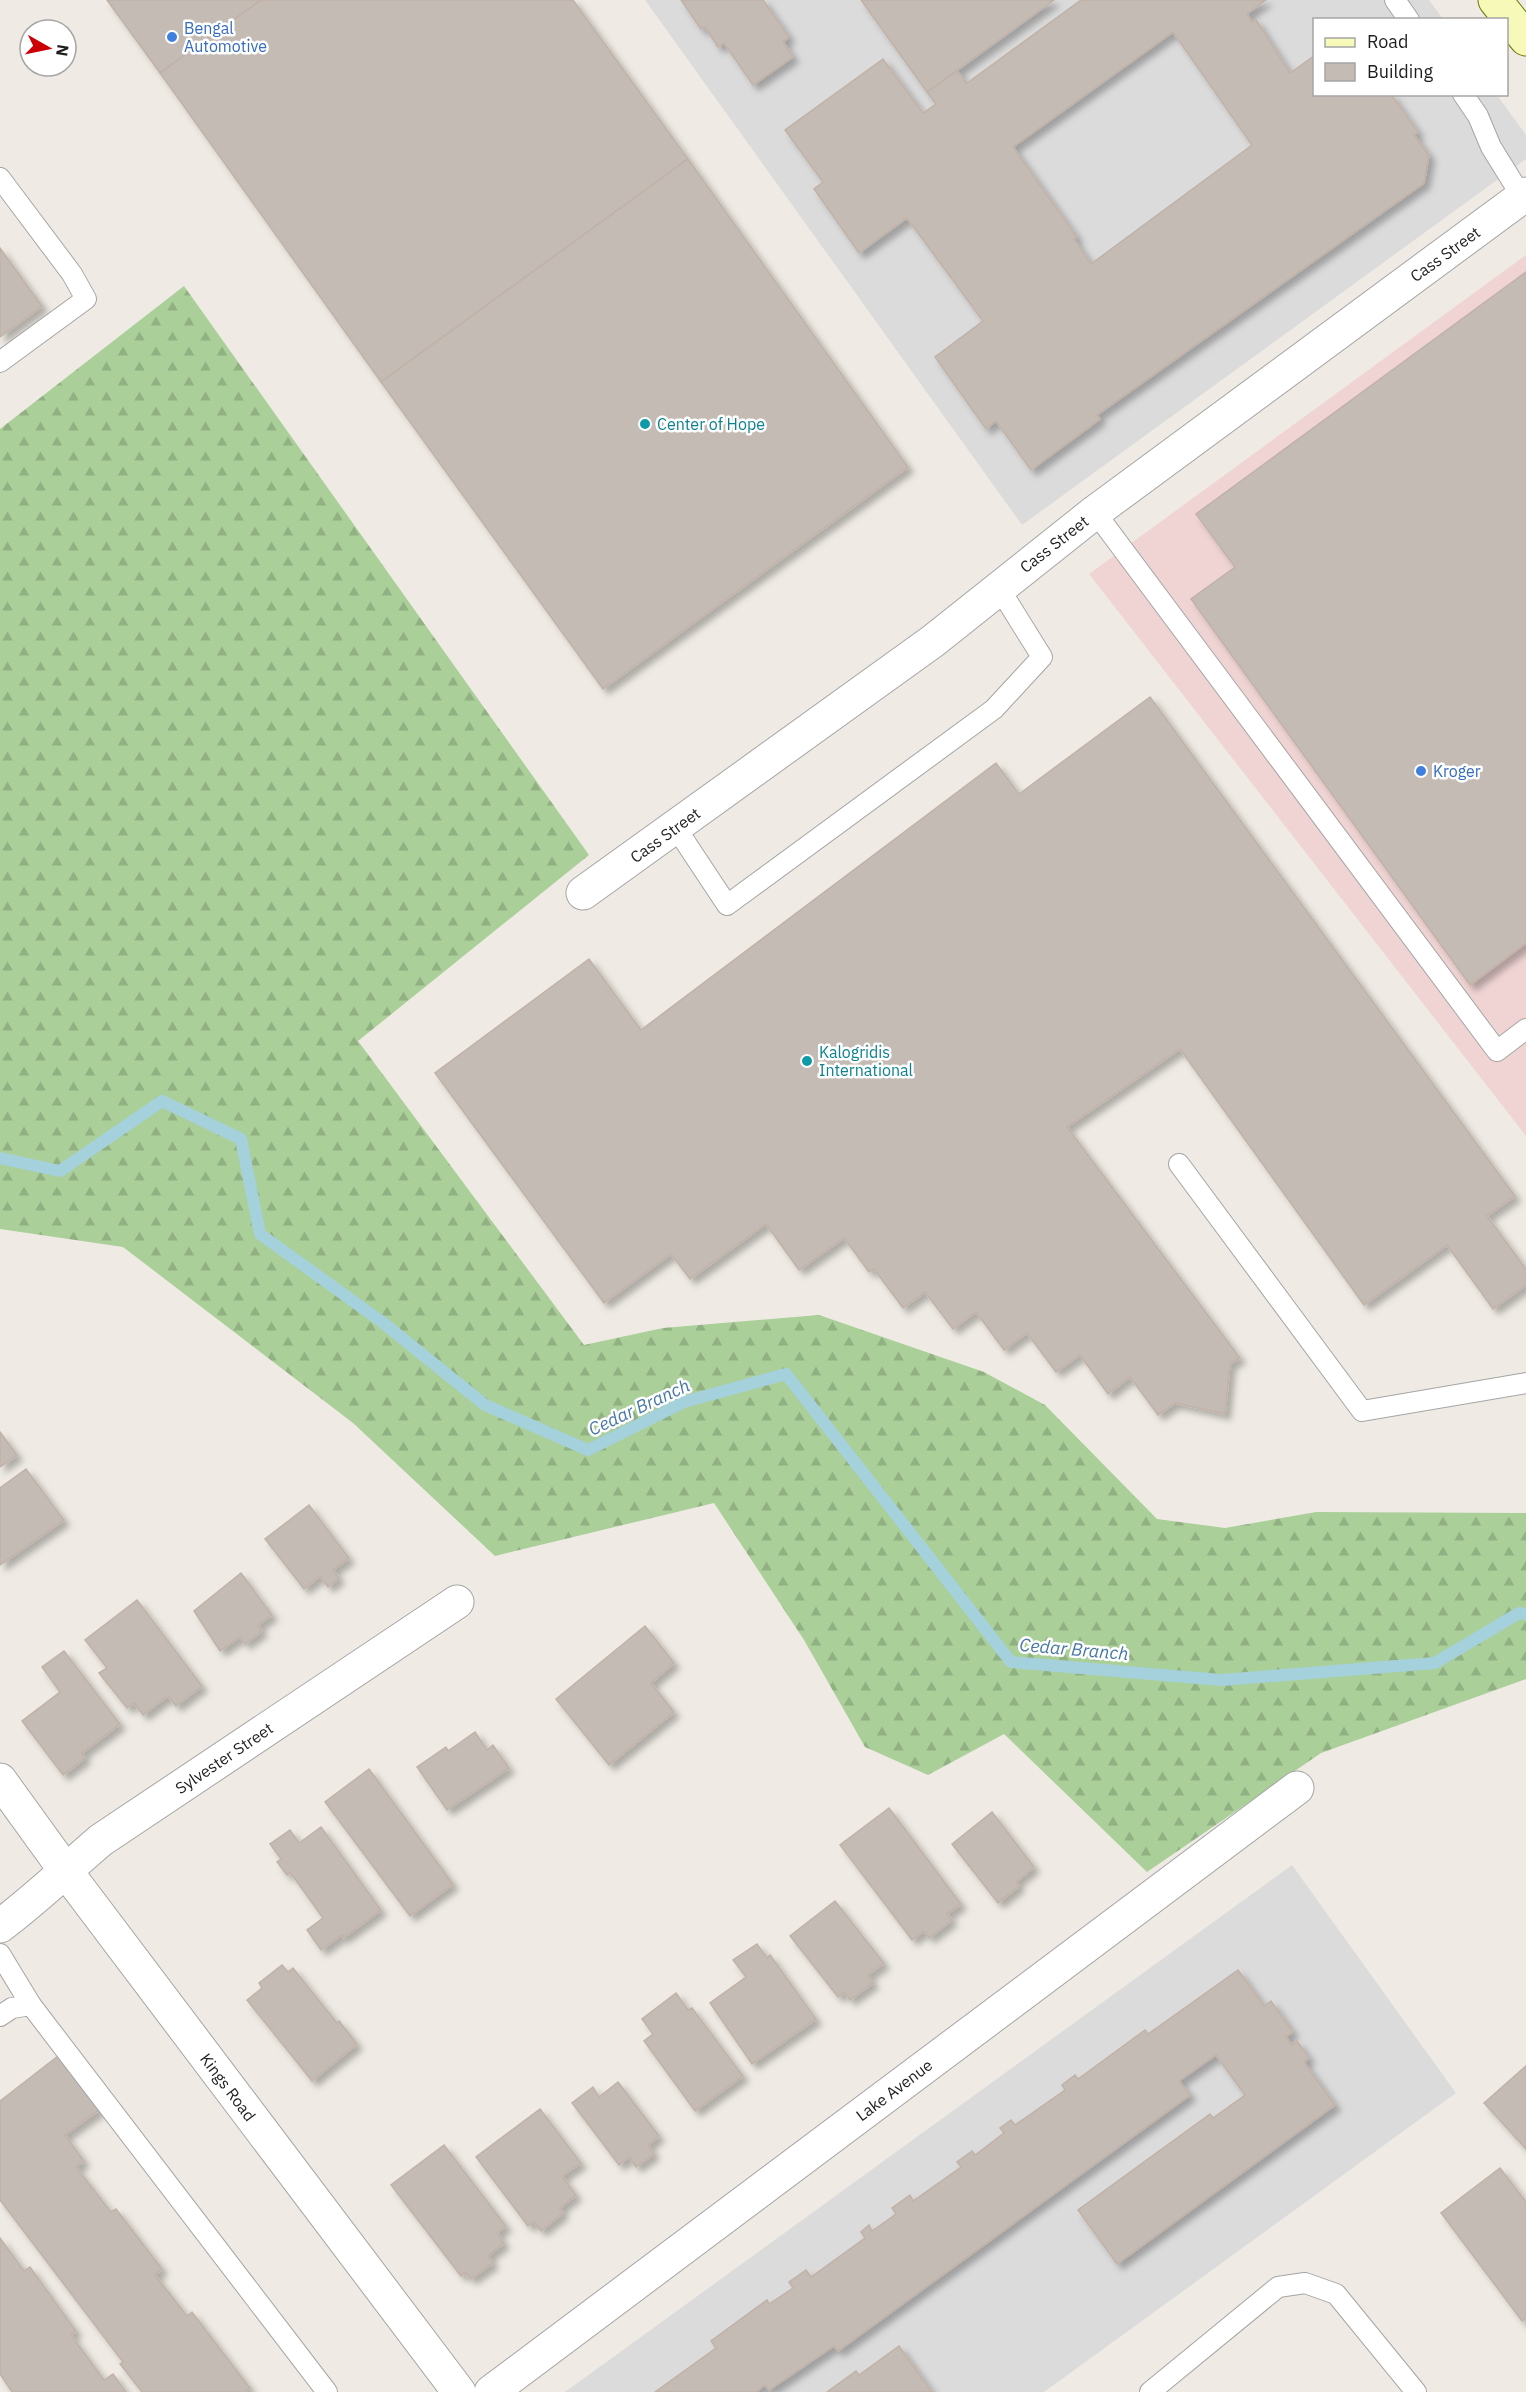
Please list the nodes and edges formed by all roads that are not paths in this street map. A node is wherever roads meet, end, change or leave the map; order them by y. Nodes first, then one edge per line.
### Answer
1 (1395, 0) edge
2 (1495, 0) edge
3 (1408, 18) edge
4 (1526, 39) edge
5 (1464, 96) edge
6 (0, 178) edge
7 (1524, 196) edge
8 (0, 362) edge
9 (1095, 512) junction
10 (999, 588) junction
11 (676, 828) junction
12 (583, 893) dead end
13 (1526, 1029) edge
14 (1179, 1164) dead end
15 (1526, 1383) edge
16 (457, 1602) dead end
17 (0, 1780) edge
18 (1297, 1788) dead end
19 (65, 1870) junction
20 (0, 1926) edge
21 (0, 1954) edge
22 (32, 2005) junction
23 (0, 2016) edge
24 (327, 2392) edge
25 (459, 2392) edge
26 (491, 2392) edge
27 (1150, 2392) edge
28 (1416, 2392) edge

1 - 3 lane
2 - 4 main road
5 - 7 lane
6 - 8 lane
7 - 9 street, Cass Street
9 - 10 street, Cass Street
9 - 13 lane
10 - 11 street, Cass Street
10 - 11 lane
11 - 12 street, Cass Street
14 - 15 lane
16 - 19 street, Sylvester Street
17 - 19 street, Kings Road
18 - 26 street, Lake Avenue
19 - 20 street, Sylvester Street
19 - 25 street, Kings Road
21 - 22 lane
22 - 23 lane
22 - 24 lane
27 - 28 lane

